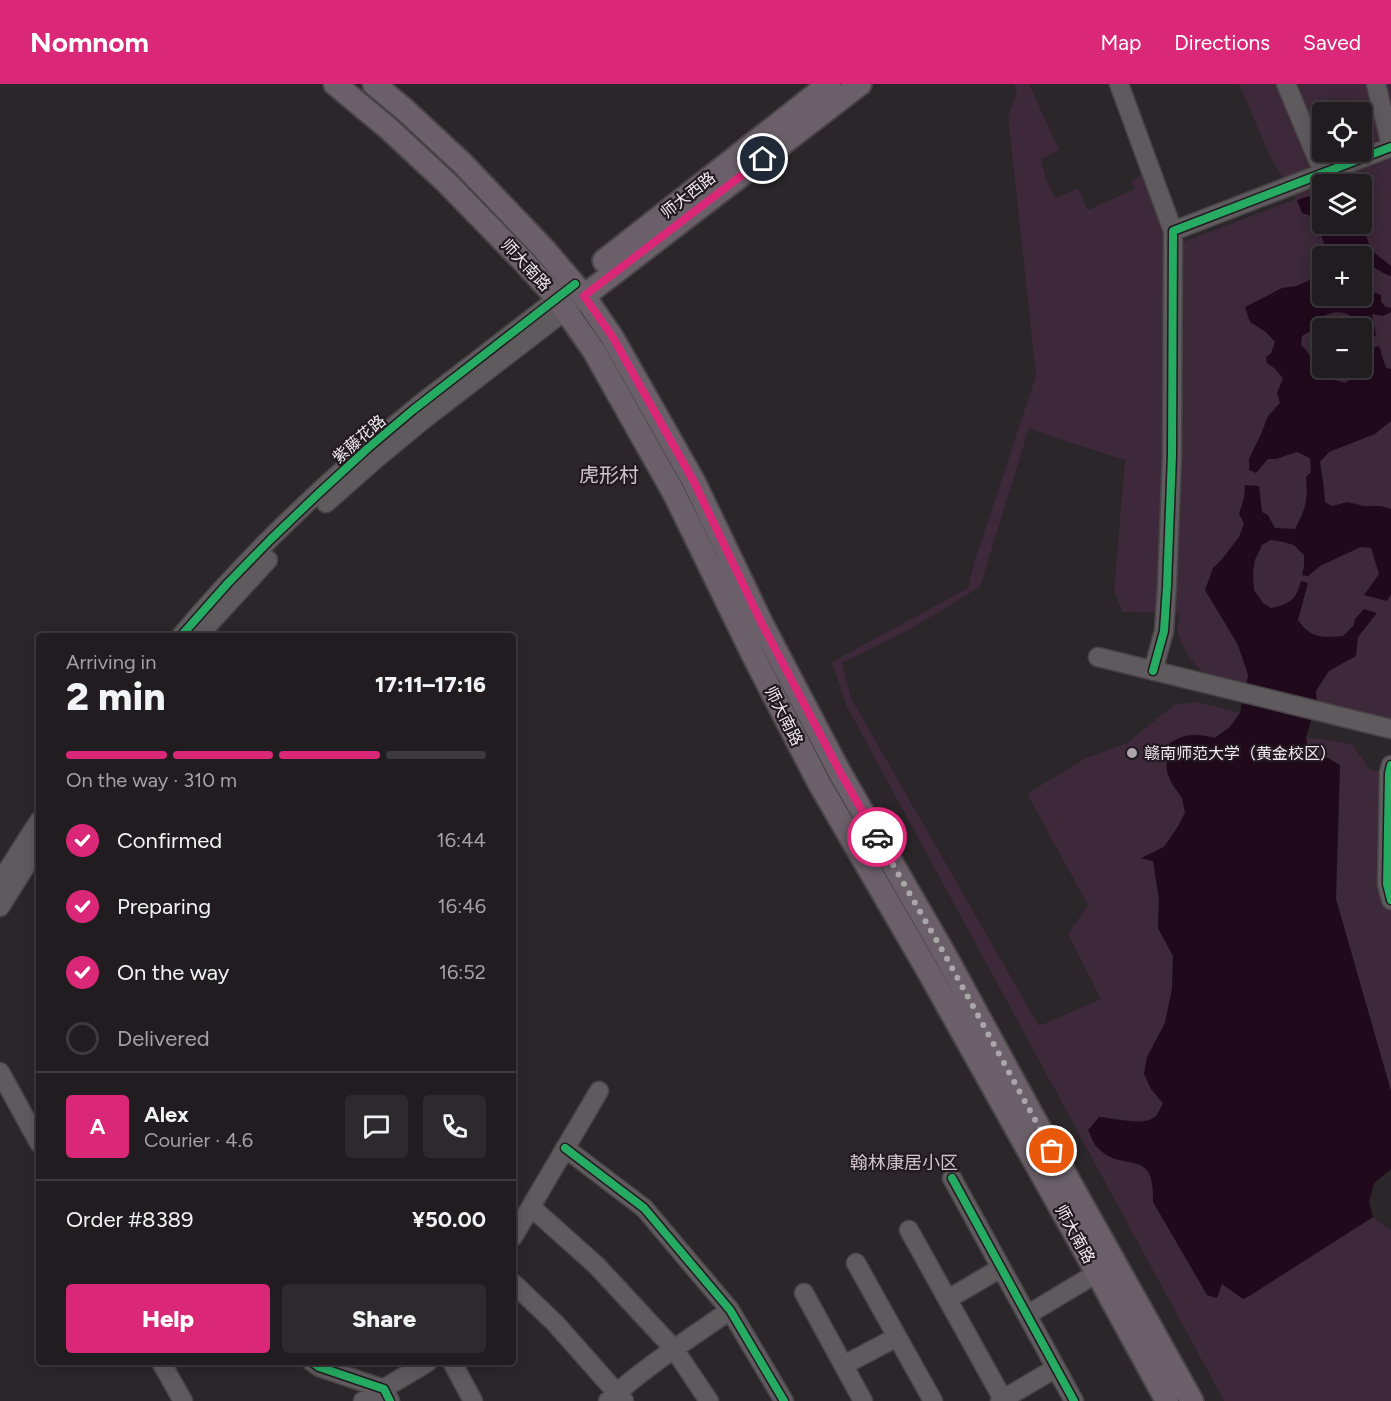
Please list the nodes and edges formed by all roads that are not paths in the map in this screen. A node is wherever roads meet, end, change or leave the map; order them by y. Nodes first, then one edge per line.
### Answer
1 (335, 84) edge
2 (374, 84) edge
3 (829, 84) edge
4 (860, 84) edge
5 (1119, 84) edge
6 (1286, 84) edge
7 (1376, 84) edge
8 (1391, 146) edge
9 (1323, 172) junction
10 (1173, 231) junction
11 (580, 290) junction
12 (561, 305) junction
13 (184, 633) edge
14 (201, 633) edge
15 (1098, 657) dead end
16 (1153, 671) junction
17 (1391, 729) edge
18 (1391, 765) edge
19 (36, 826) edge
20 (36, 850) edge
21 (0, 882) edge
22 (1391, 900) edge
23 (0, 907) edge
24 (0, 1072) edge
25 (599, 1091) dead end
26 (36, 1138) edge
27 (566, 1148) junction
28 (952, 1178) dead end
29 (531, 1207) junction
30 (909, 1230) dead end
31 (516, 1232) edge
32 (856, 1263) dead end
33 (1001, 1268) junction
34 (1097, 1273) junction
35 (516, 1286) edge
36 (804, 1293) dead end
37 (948, 1299) junction
38 (730, 1310) junction
39 (1027, 1315) junction
40 (897, 1337) junction
41 (674, 1349) junction
42 (163, 1365) edge
43 (316, 1365) edge
44 (424, 1365) edge
45 (454, 1365) edge
46 (844, 1365) junction
47 (1056, 1368) junction
48 (387, 1395) edge
49 (616, 1398) edge
50 (1002, 1400) edge
51 (183, 1401) edge
52 (363, 1401) edge
53 (473, 1401) edge
54 (709, 1401) edge
55 (784, 1401) edge
56 (863, 1401) edge
57 (933, 1401) edge
58 (1074, 1401) edge
59 (1167, 1401) edge
60 (1192, 1401) edge

1 - 12 main road, 师大南路
2 - 11 main road, 师大南路
3 - 11 main road, 师大西路
4 - 11 main road, 师大西路
5 - 10 street
6 - 9 street
7 - 8 street
8 - 9 street
9 - 10 street
10 - 16 street
11 - 12 street, 紫藤花路
11 - 60 main road, 师大南路
12 - 13 street, 紫藤花路
12 - 14 street, 紫藤花路
12 - 34 main road, 师大南路
15 - 16 street
16 - 17 street
18 - 22 street
19 - 21 street
20 - 23 street
24 - 26 street
25 - 27 street
27 - 29 street
27 - 38 street
28 - 33 street
29 - 31 street
29 - 41 street
30 - 37 street
32 - 40 street
33 - 37 street
33 - 39 street
34 - 39 street
34 - 59 main road, 师大南路
35 - 49 street
36 - 46 street
37 - 50 street
38 - 41 street
38 - 55 street
39 - 47 street
40 - 46 street
40 - 57 street
41 - 49 street
41 - 54 street
42 - 51 street
43 - 48 street
44 - 48 street
45 - 53 street
46 - 56 street
47 - 50 street
47 - 58 street
48 - 52 street

